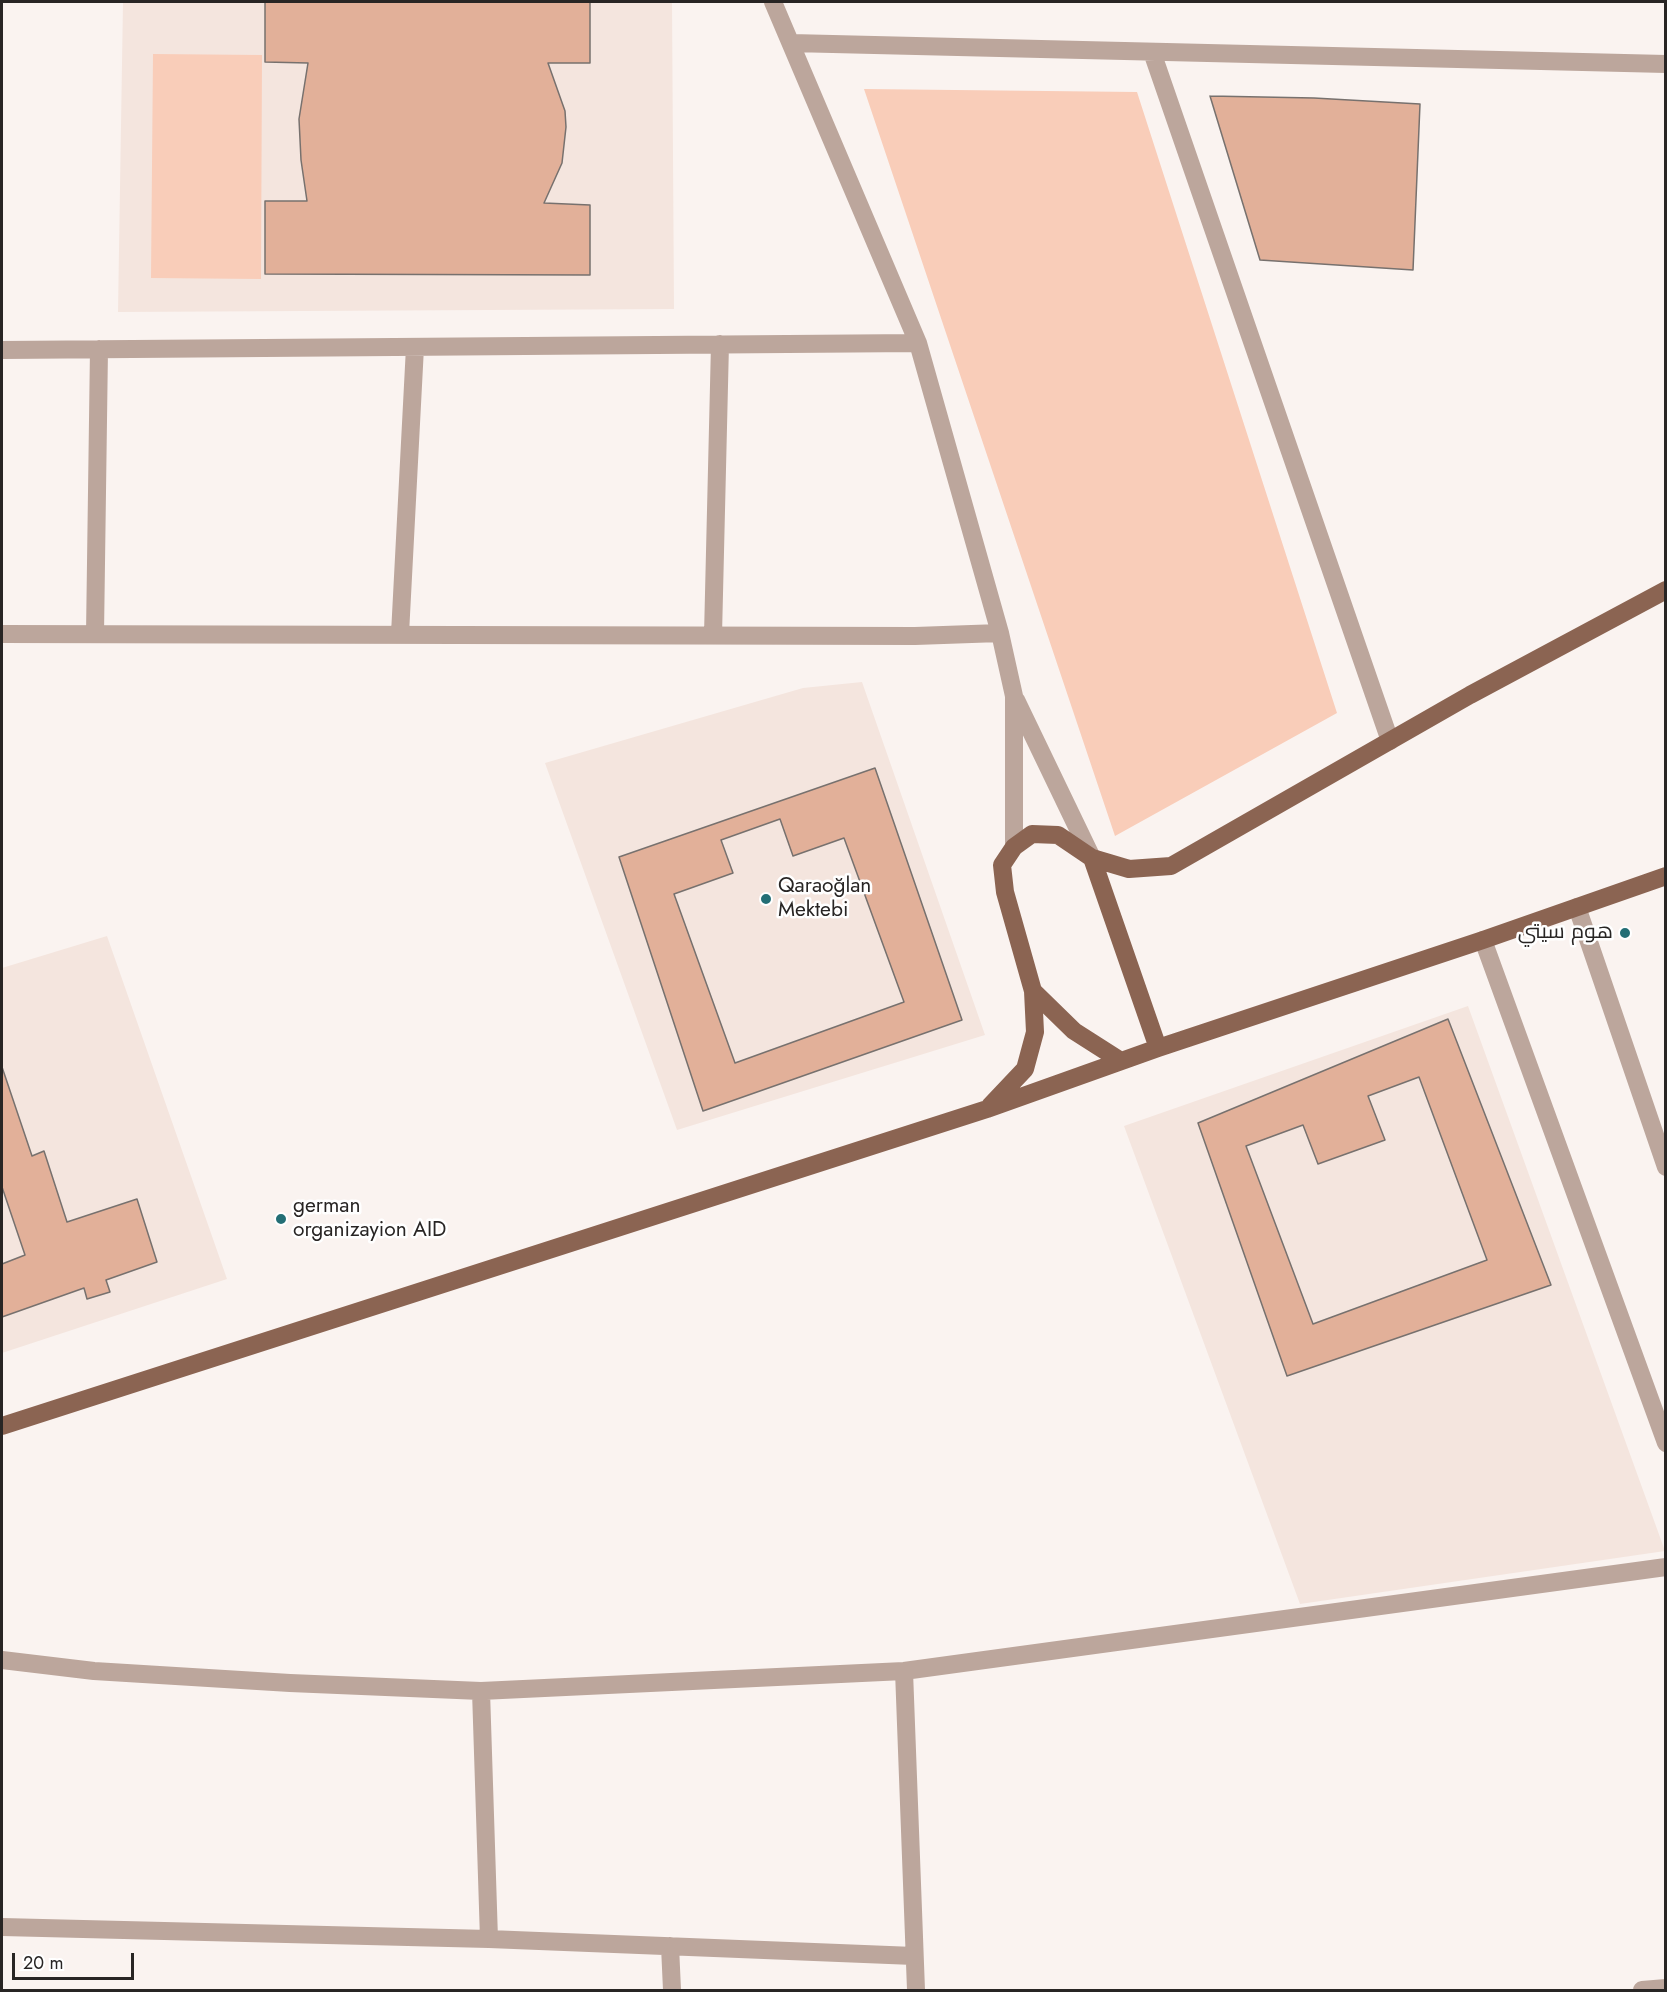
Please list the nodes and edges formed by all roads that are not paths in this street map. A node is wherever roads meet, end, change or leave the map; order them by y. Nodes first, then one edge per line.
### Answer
1 (773, 2) edge
2 (791, 43) junction
3 (1152, 52) junction
4 (1665, 64) edge
5 (918, 343) junction
6 (720, 344) junction
7 (415, 347) junction
8 (99, 349) junction
9 (2, 350) edge
10 (1665, 590) edge
11 (1000, 633) junction
12 (2, 634) edge
13 (95, 634) junction
14 (400, 634) junction
15 (713, 635) junction
16 (1014, 696) junction
17 (1390, 741) junction
18 (1014, 847) junction
19 (1092, 858) junction
20 (1665, 876) edge
21 (1577, 907) junction
22 (1483, 940) junction
23 (1033, 991) junction
24 (1158, 1048) junction
25 (1120, 1061) junction
26 (987, 1109) junction
27 (1665, 1167) edge
28 (2, 1426) edge
29 (1665, 1443) edge
30 (1665, 1567) edge
31 (2, 1660) edge
32 (904, 1671) junction
33 (481, 1691) junction
34 (2, 1927) edge
35 (489, 1939) junction
36 (670, 1946) junction
37 (914, 1956) junction
38 (1665, 1988) edge
39 (672, 1990) edge
40 (916, 1990) edge
41 (1642, 1990) edge

1 - 2 street
2 - 3 street
2 - 5 street
3 - 4 street
3 - 17 street
5 - 6 street
5 - 11 street
6 - 7 street
6 - 15 street
7 - 8 street
7 - 14 street
8 - 9 street
8 - 13 street
10 - 17 main road
11 - 15 street
11 - 16 street
12 - 13 street
13 - 14 street
14 - 15 street
16 - 18 street
16 - 19 street
17 - 19 main road
18 - 19 main road
18 - 23 main road
19 - 24 main road
20 - 21 main road
21 - 22 main road
21 - 27 street
22 - 24 main road
22 - 29 street
23 - 25 main road
23 - 26 main road
24 - 25 main road
25 - 26 main road
26 - 28 main road
30 - 32 street
31 - 33 street
32 - 33 street
32 - 37 street
33 - 35 street
34 - 35 street
35 - 36 street
36 - 37 street
36 - 39 street
37 - 40 street
38 - 41 street

